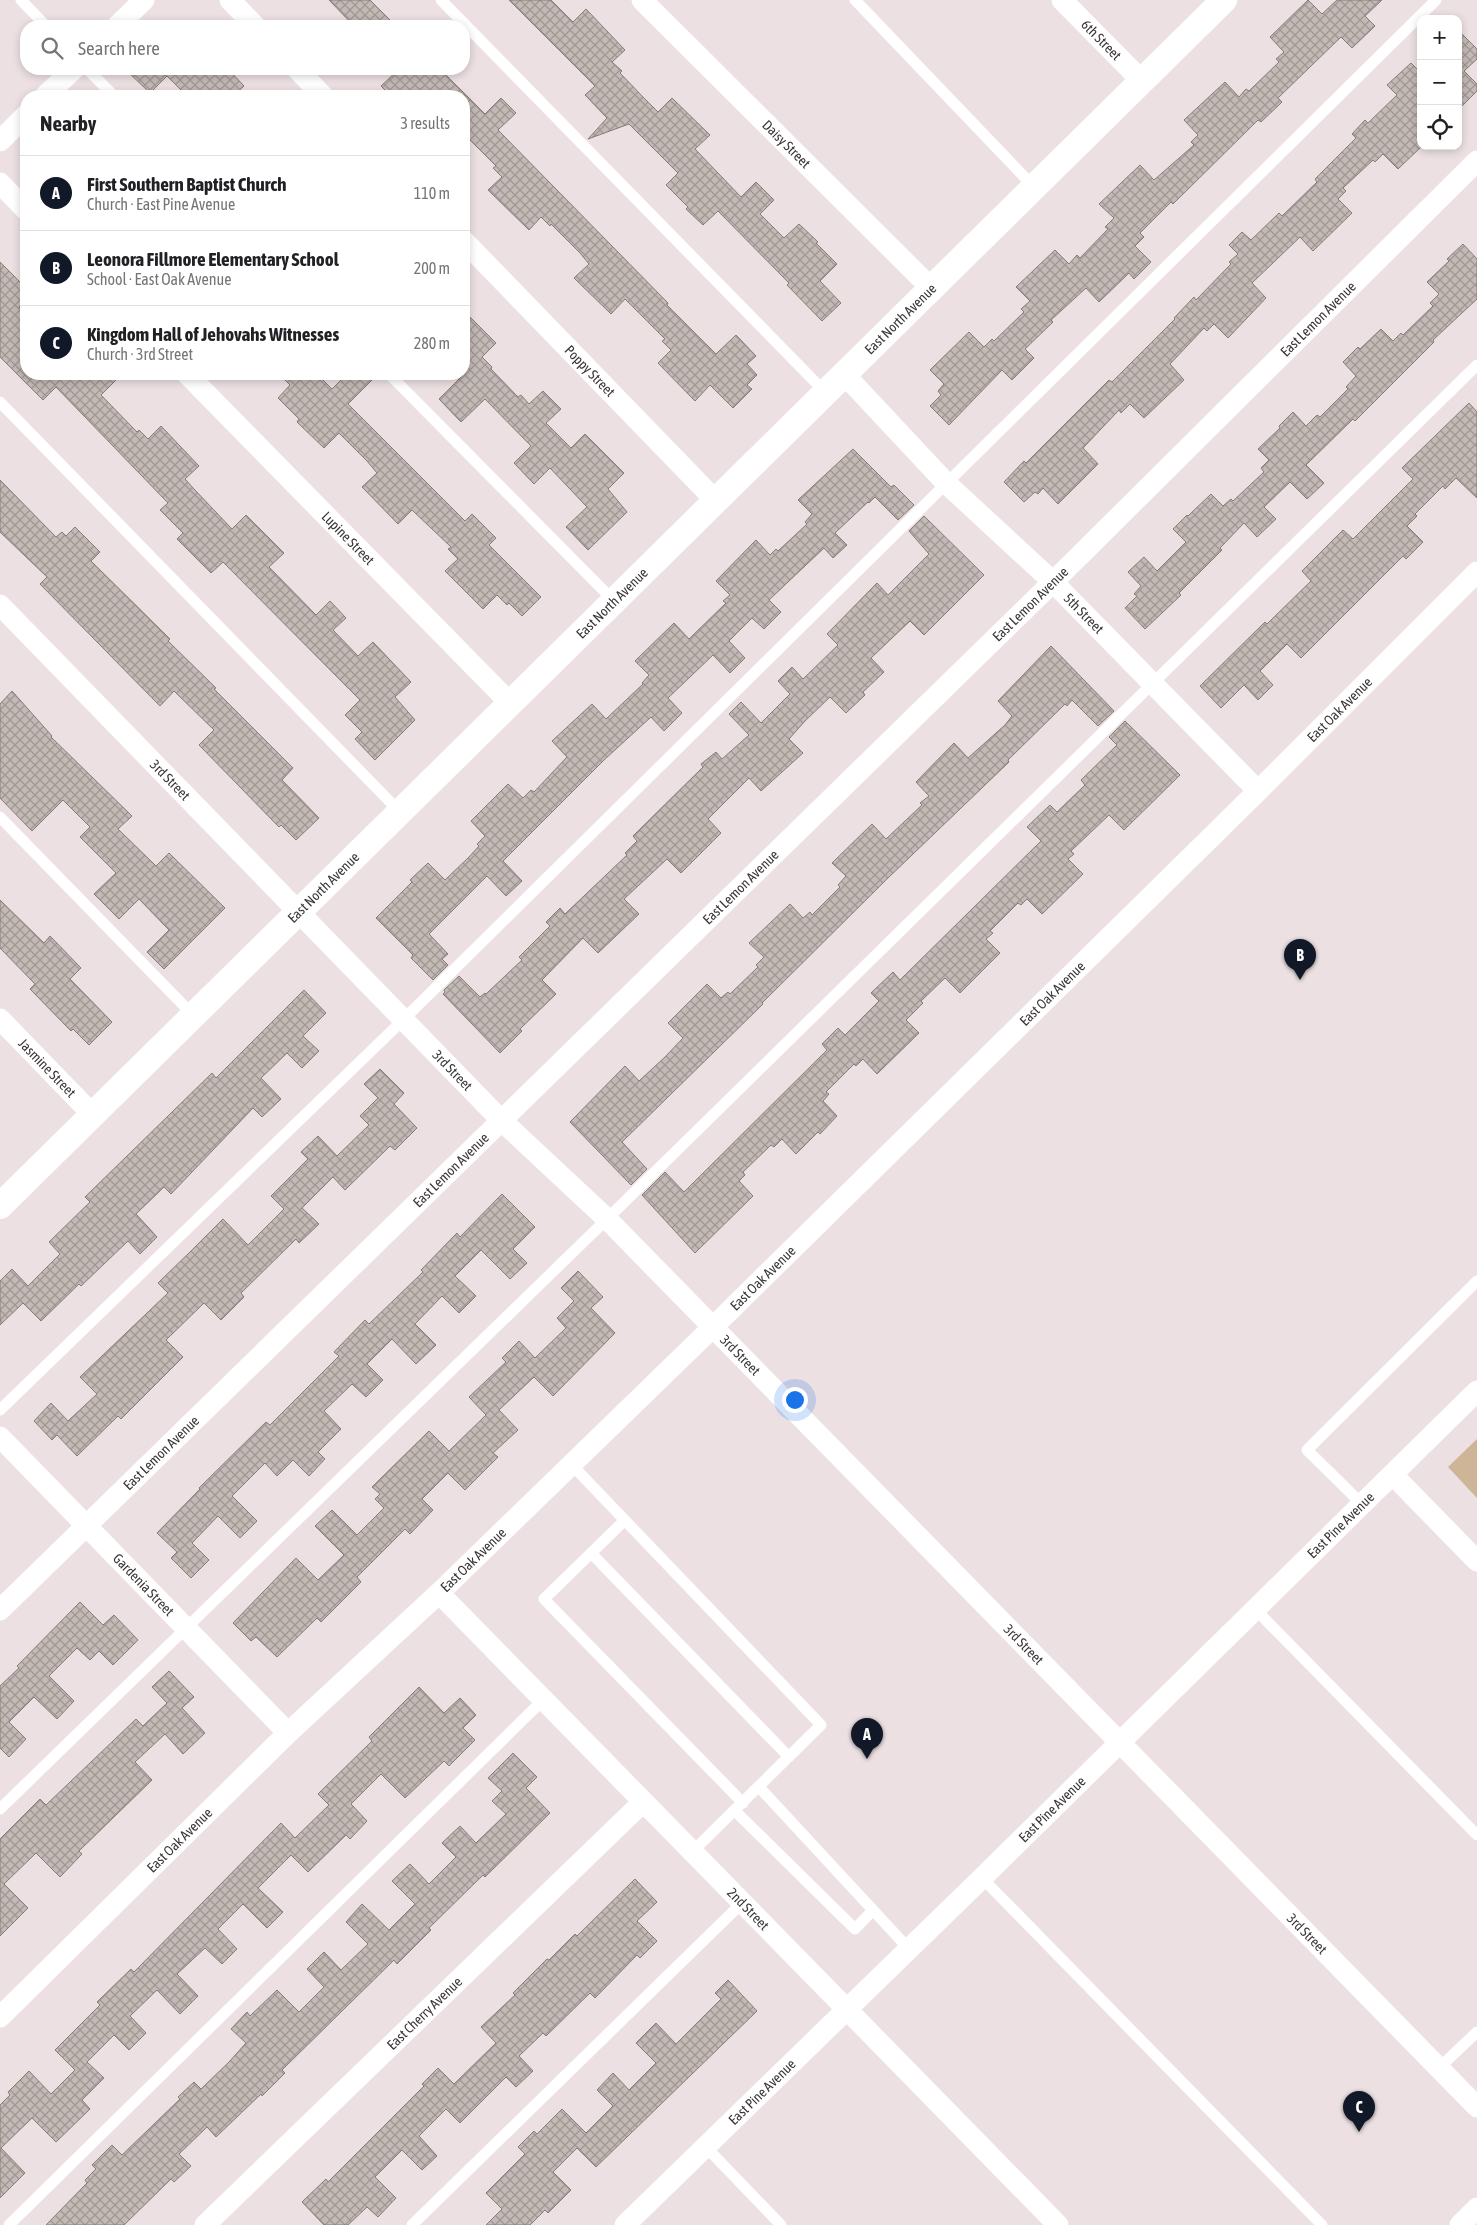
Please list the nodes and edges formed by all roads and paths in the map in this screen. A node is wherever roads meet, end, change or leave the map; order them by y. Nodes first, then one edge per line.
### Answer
1 (21, 0) edge
2 (144, 0) edge
3 (230, 0) edge
4 (441, 0) edge
5 (642, 0) edge
6 (855, 0) edge
7 (1062, 0) edge
8 (1224, 0) edge
9 (1436, 0) edge
10 (40, 20) edge
11 (123, 20) edge
12 (249, 20) edge
13 (461, 20) edge
14 (470, 30) edge
15 (68, 75) edge
16 (93, 75) edge
17 (303, 75) edge
18 (1141, 80) junction
19 (52, 90) edge
20 (108, 90) edge
21 (317, 90) edge
22 (20, 121) edge
23 (0, 140) edge
24 (1477, 161) edge
25 (0, 183) edge
26 (1034, 186) junction
27 (20, 204) edge
28 (470, 247) edge
29 (931, 288) junction
30 (1477, 365) edge
31 (844, 374) junction
32 (193, 380) edge
33 (395, 380) edge
34 (825, 392) junction
35 (0, 402) edge
36 (947, 484) junction
37 (716, 500) junction
38 (1477, 572) edge
39 (1053, 582) junction
40 (614, 601) junction
41 (0, 605) edge
42 (1152, 683) junction
43 (510, 703) junction
44 (1258, 791) junction
45 (400, 812) junction
46 (0, 817) edge
47 (299, 912) junction
48 (194, 1016) junction
49 (0, 1018) edge
50 (404, 1019) junction
51 (93, 1115) junction
52 (501, 1120) junction
53 (0, 1206) edge
54 (607, 1219) junction
55 (1477, 1281) edge
56 (713, 1327) junction
57 (1477, 1391) edge
58 (0, 1410) edge
59 (0, 1437) edge
60 (571, 1464) junction
61 (1393, 1476) junction
62 (1363, 1505) junction
63 (625, 1520) junction
64 (85, 1526) junction
65 (591, 1554) junction
66 (1477, 1561) edge
67 (439, 1593) junction
68 (1254, 1609) junction
69 (0, 1610) edge
70 (186, 1627) junction
71 (543, 1700) junction
72 (288, 1733) junction
73 (1120, 1743) junction
74 (789, 1756) junction
75 (759, 1787) junction
76 (643, 1802) junction
77 (738, 1807) junction
78 (0, 1809) edge
79 (1477, 1835) edge
80 (692, 1852) junction
81 (982, 1878) junction
82 (742, 1902) junction
83 (873, 1910) junction
84 (909, 1949) junction
85 (847, 2009) junction
86 (0, 2017) edge
87 (1477, 2032) edge
88 (1439, 2068) junction
89 (1477, 2107) edge
90 (705, 2146) junction
91 (1477, 2208) edge
92 (9, 2225) edge
93 (205, 2225) edge
94 (412, 2225) edge
95 (625, 2225) edge
96 (781, 2225) edge
97 (1058, 2225) edge
98 (1322, 2225) edge
99 (1460, 2225) edge

1 - 10 lane
2 - 11 street
3 - 12 street
4 - 13 lane
5 - 29 street, Daisy Street
6 - 26 lane
7 - 18 street, 6th Street
8 - 18 street, East North Avenue
9 - 36 lane
14 - 34 lane
15 - 19 street
16 - 20 lane
17 - 21 street
18 - 26 street, East North Avenue
22 - 23 street
24 - 39 street, East Lemon Avenue
25 - 27 street
26 - 29 street, East North Avenue
28 - 37 street, Poppy Street
29 - 31 street, East North Avenue
30 - 42 lane
31 - 34 street, East North Avenue
31 - 36 street, 5th Street
32 - 43 street, Lupine Street
33 - 40 lane
34 - 37 street, East North Avenue
35 - 45 lane
36 - 39 street, 5th Street
36 - 50 lane
37 - 40 street, East North Avenue
38 - 44 street, East Oak Avenue
39 - 42 street, 5th Street
39 - 52 street, East Lemon Avenue
40 - 43 street, East North Avenue
41 - 47 street, 3rd Street
42 - 44 street, 5th Street
42 - 54 lane
43 - 45 street, East North Avenue
44 - 56 street, East Oak Avenue
45 - 47 street, East North Avenue
46 - 48 lane
47 - 48 street, East North Avenue
47 - 50 street, 3rd Street
48 - 51 street, East North Avenue
49 - 51 street, Jasmine Street
50 - 52 street, 3rd Street
50 - 58 lane
51 - 53 street, East North Avenue
52 - 54 street, 3rd Street
52 - 64 street, East Lemon Avenue
54 - 56 street, 3rd Street
54 - 70 lane
55 - 62 lane
56 - 60 street, East Oak Avenue
56 - 73 street, 3rd Street
57 - 61 street, East Pine Avenue
59 - 64 street, Gardenia Street
60 - 63 lane
60 - 67 street, East Oak Avenue
61 - 62 street, East Pine Avenue
61 - 66 street
62 - 68 street, East Pine Avenue
63 - 65 lane
63 - 74 lane
64 - 69 street, East Lemon Avenue
64 - 70 street, Gardenia Street
65 - 74 lane
65 - 77 lane
67 - 71 street, 2nd Street
67 - 72 street, East Oak Avenue
68 - 73 street, East Pine Avenue
68 - 79 lane
70 - 72 street, Gardenia Street
70 - 78 lane
71 - 76 street, 2nd Street
71 - 92 lane
72 - 86 street, East Oak Avenue
73 - 81 street, East Pine Avenue
73 - 88 street, 3rd Street
74 - 75 lane
75 - 77 lane
75 - 83 lane
76 - 80 street, 2nd Street
76 - 93 street, East Cherry Avenue
77 - 80 lane
77 - 83 lane
80 - 82 street, 2nd Street
81 - 84 street, East Pine Avenue
81 - 98 lane
82 - 85 street, 2nd Street
82 - 94 lane
83 - 84 lane
84 - 85 street, East Pine Avenue
85 - 90 street, East Pine Avenue
85 - 97 street, 2nd Street
87 - 88 lane
88 - 89 street, 3rd Street
90 - 95 street, East Pine Avenue
90 - 96 lane
91 - 99 street

